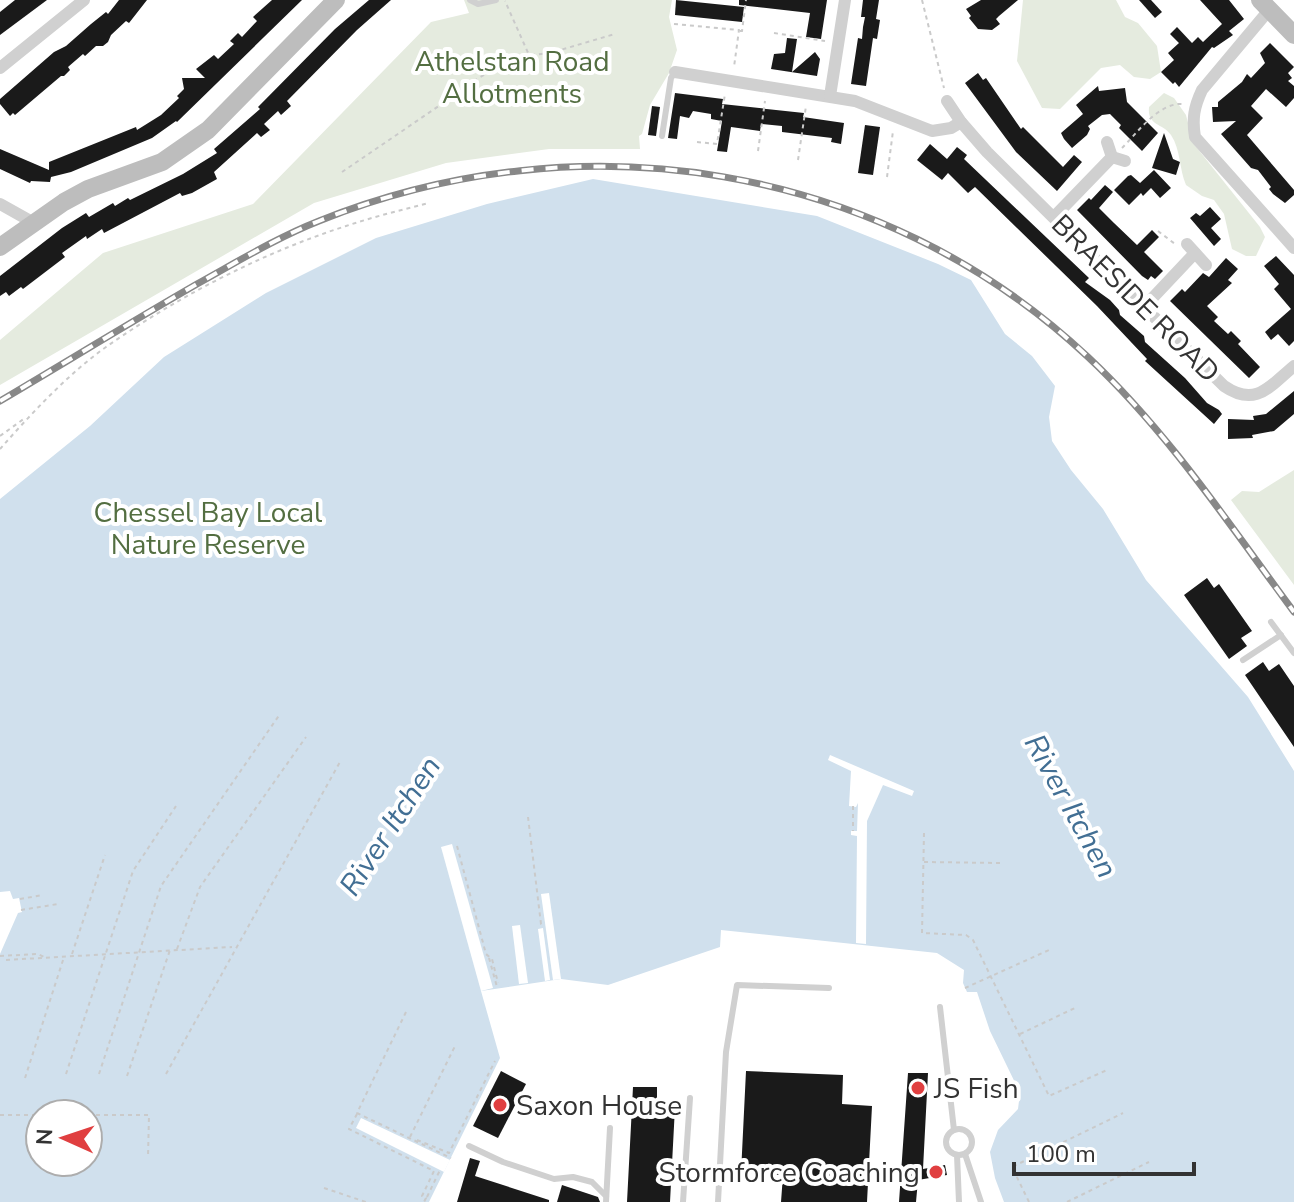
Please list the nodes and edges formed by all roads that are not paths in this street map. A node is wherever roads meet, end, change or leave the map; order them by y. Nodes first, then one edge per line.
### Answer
1 (84, 0) edge
2 (336, 0) edge
3 (470, 0) edge
4 (496, 0) edge
5 (845, 0) edge
6 (1265, 5) edge
7 (1294, 35) edge
8 (0, 68) edge
9 (675, 72) joint
10 (830, 96) junction
11 (947, 101) road end
12 (961, 122) junction
13 (662, 136) dead end
14 (1107, 142) dead end
15 (0, 204) edge
16 (1054, 217) junction
17 (34, 223) junction
18 (0, 247) edge
19 (1294, 248) edge
20 (1206, 265) dead end
21 (1145, 306) junction
22 (1294, 366) edge
23 (1271, 622) dead end
24 (1281, 635) junction
25 (1294, 653) edge
26 (1243, 660) dead end
27 (829, 988) dead end
28 (940, 1007) dead end
29 (690, 1098) dead end
30 (610, 1128) dead end
31 (954, 1130) junction
32 (469, 1146) dead end
33 (961, 1155) junction
34 (606, 1199) edge
35 (683, 1202) edge
36 (718, 1202) edge
37 (959, 1202) edge
38 (981, 1202) edge

1 - 8 street
2 - 17 street
3 - 4 lane
5 - 10 street
6 - 7 street
6 - 19 street
9 - 10 street
9 - 13 lane
10 - 12 street
11 - 12 street, BRAESIDE ROAD
12 - 16 street, BRAESIDE ROAD
14 - 16 street
15 - 17 street
16 - 21 street, BRAESIDE ROAD
17 - 18 street
20 - 21 street
21 - 22 street, BRAESIDE ROAD
23 - 24 lane
24 - 25 lane
24 - 26 lane
27 - 36 lane
28 - 31 lane
29 - 35 lane
30 - 34 lane
31 - 33 lane
31 - 33 lane
32 - 34 lane
33 - 37 lane
33 - 38 lane

